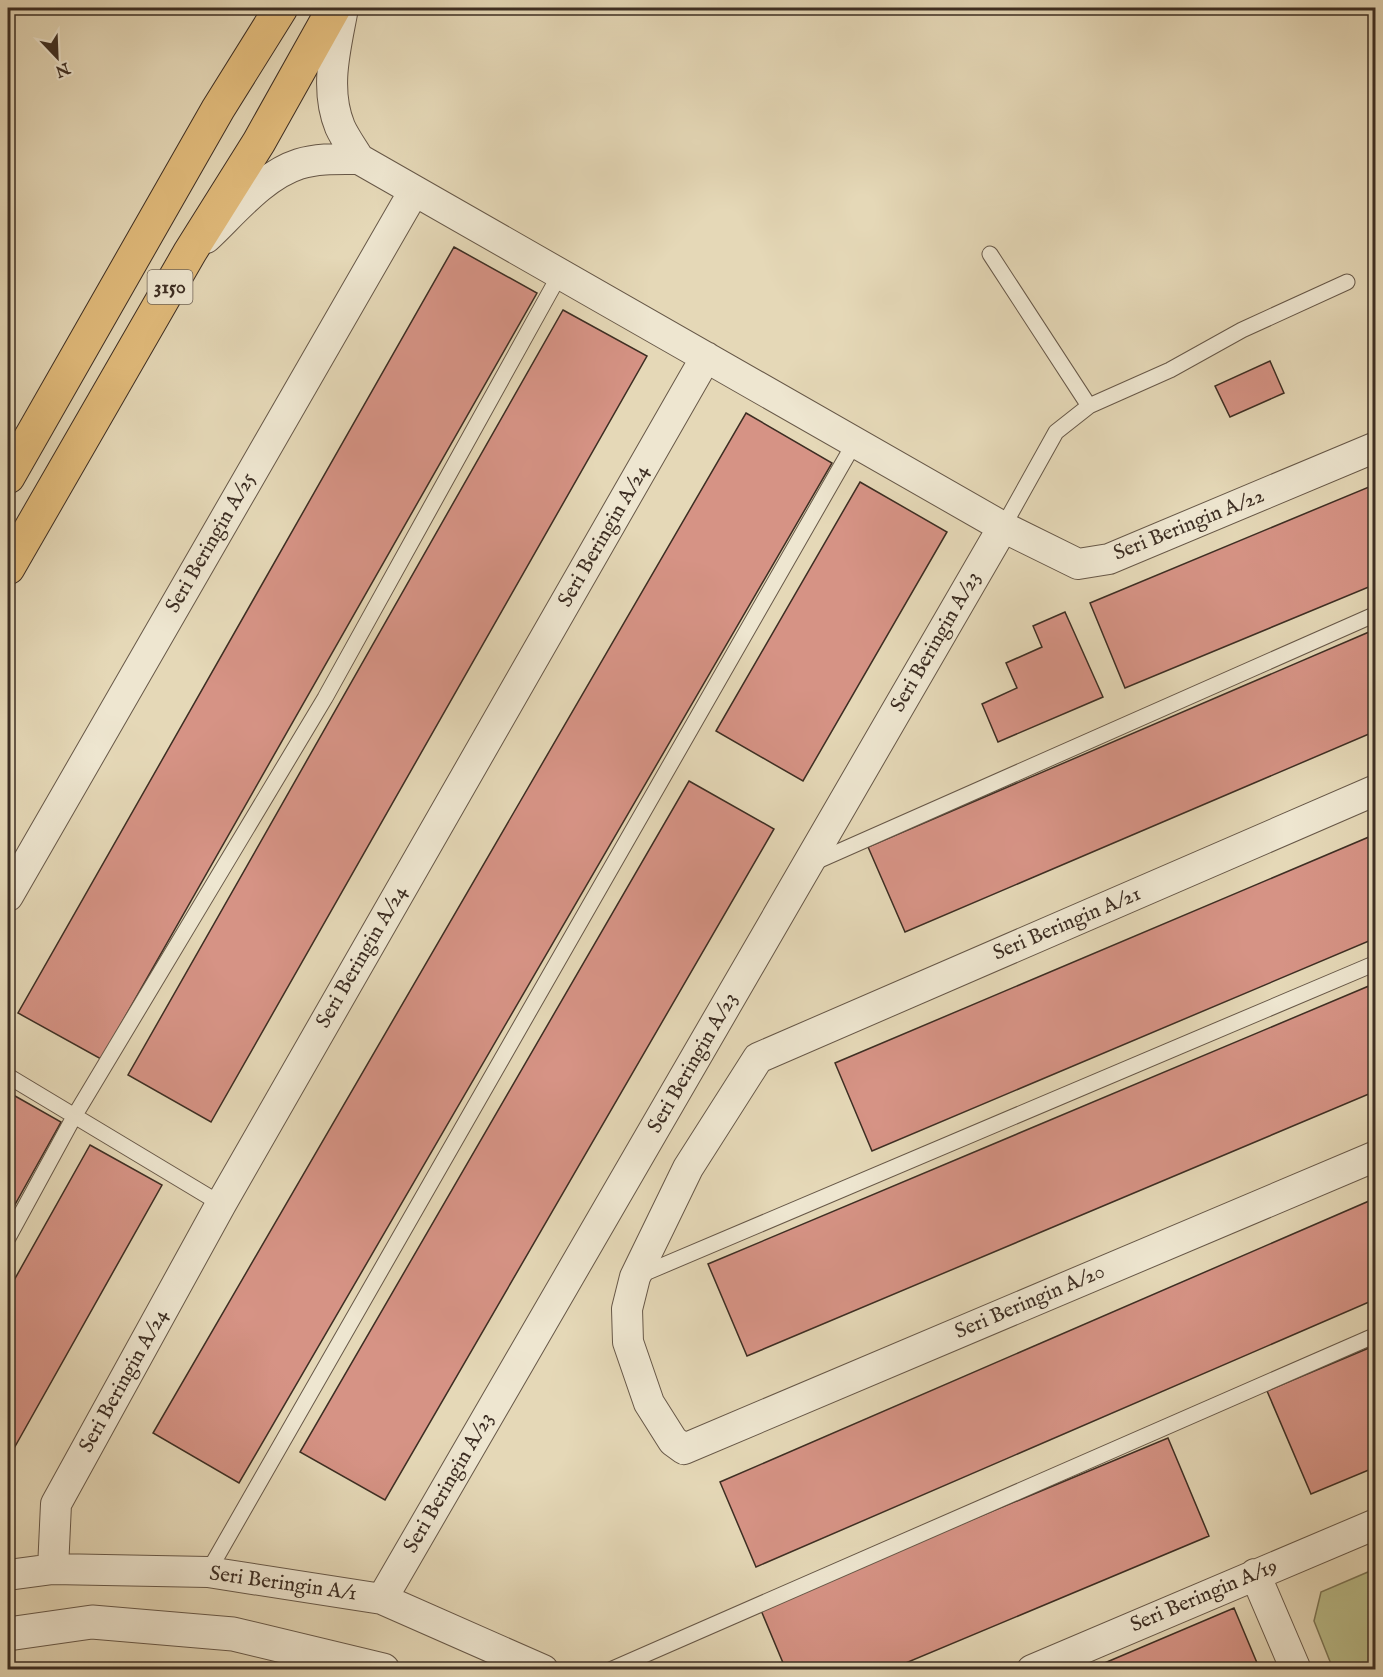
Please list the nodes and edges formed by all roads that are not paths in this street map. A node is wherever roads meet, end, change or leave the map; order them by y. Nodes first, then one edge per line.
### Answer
1 (281, 8) edge
2 (334, 8) edge
3 (344, 8) edge
4 (358, 159) junction
5 (414, 191) junction
6 (190, 252) junction
7 (990, 254) dead end
8 (560, 274) junction
9 (1347, 282) dead end
10 (706, 357) junction
11 (1089, 406) junction
12 (855, 442) junction
13 (1376, 447) edge
14 (8, 477) edge
15 (1003, 527) junction
16 (8, 568) edge
17 (1376, 614) edge
18 (1376, 790) edge
19 (807, 866) junction
20 (8, 896) edge
21 (1376, 963) edge
22 (8, 1076) edge
23 (75, 1115) junction
24 (1376, 1156) edge
25 (221, 1203) junction
26 (8, 1238) edge
27 (635, 1277) junction
28 (1376, 1335) edge
29 (1376, 1524) edge
30 (53, 1569) junction
31 (208, 1572) junction
32 (1255, 1574) junction
33 (8, 1575) edge
34 (382, 1599) junction
35 (8, 1634) edge
36 (383, 1670) edge
37 (543, 1670) edge
38 (610, 1670) edge
39 (1032, 1670) edge
40 (1296, 1670) edge

1 - 14 main road, 3150
2 - 6 main road, 3150
3 - 4 street
4 - 5 street, Seri Beringin A/22
4 - 6 street
5 - 8 street, Seri Beringin A/22
5 - 20 street, Seri Beringin A/25
6 - 16 main road, 3150
7 - 11 lane
8 - 10 street, Seri Beringin A/22
8 - 23 lane
9 - 11 lane
10 - 12 street, Seri Beringin A/22
10 - 25 street, Seri Beringin A/24
11 - 15 lane
12 - 15 street, Seri Beringin A/22
12 - 31 lane
13 - 15 street, Seri Beringin A/22
15 - 19 street, Seri Beringin A/23
17 - 19 lane
18 - 27 street, Seri Beringin A/21
19 - 34 street, Seri Beringin A/23
21 - 27 lane
22 - 23 lane
23 - 25 lane
23 - 26 lane
24 - 27 street, Seri Beringin A/20
25 - 30 street, Seri Beringin A/24
28 - 38 lane
29 - 32 street, Seri Beringin A/19
30 - 31 street, Seri Beringin A/1
30 - 33 street, Seri Beringin A/1
31 - 34 street, Seri Beringin A/1
32 - 39 street, Seri Beringin A/19
32 - 40 street
34 - 37 street, Seri Beringin A/1
35 - 36 street

